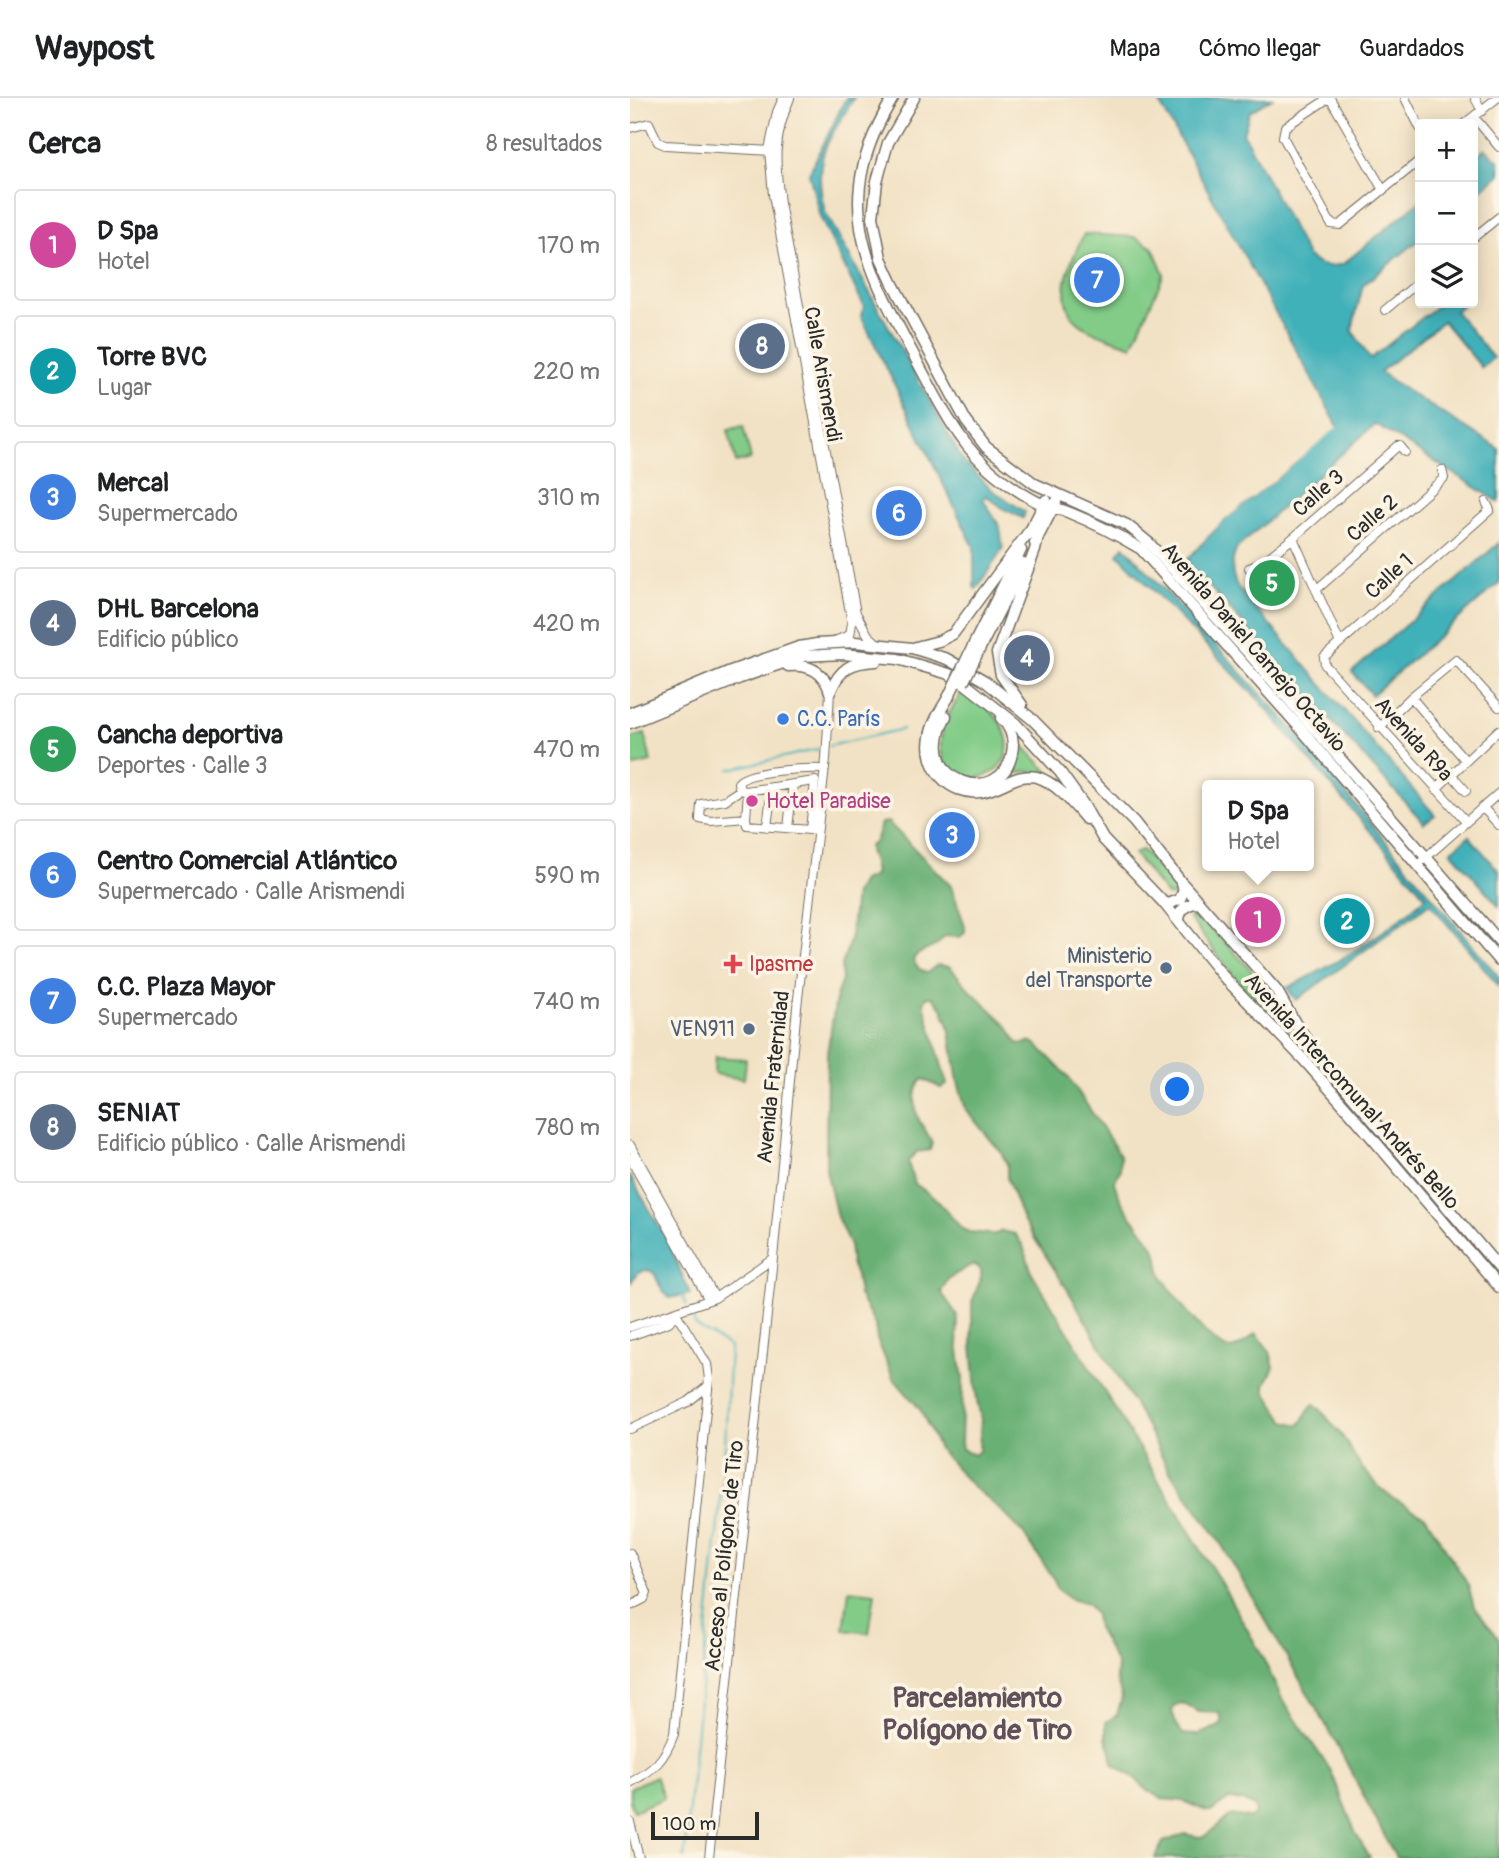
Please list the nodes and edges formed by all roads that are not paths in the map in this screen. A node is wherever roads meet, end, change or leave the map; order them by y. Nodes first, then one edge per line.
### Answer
1 (783, 98) edge
2 (790, 98) edge
3 (893, 98) edge
4 (914, 98) edge
5 (1330, 98) edge
6 (1405, 98) edge
7 (1475, 98) edge
8 (1497, 98) edge
9 (1478, 114) junction
10 (1416, 119) edge
11 (1471, 119) edge
12 (630, 128) edge
13 (1499, 147) edge
14 (772, 151) junction
15 (1415, 164) edge
16 (1383, 190) junction
17 (1499, 217) edge
18 (1478, 234) edge
19 (1415, 285) edge
20 (1385, 310) dead end
21 (1405, 452) dead end
22 (1442, 470) dead end
23 (1055, 493) junction
24 (1486, 502) dead end
25 (1048, 506) junction
26 (1034, 534) junction
27 (1293, 538) junction
28 (1250, 568) dead end
29 (1317, 590) junction
30 (829, 643) junction
31 (1340, 643) junction
32 (878, 644) junction
33 (912, 648) junction
34 (910, 662) junction
35 (775, 666) junction
36 (1337, 679) joint
37 (723, 680) junction
38 (968, 687) junction
39 (831, 692) junction
40 (1411, 697) junction
41 (951, 700) junction
42 (674, 701) junction
43 (1499, 707) edge
44 (630, 711) edge
45 (1032, 719) junction
46 (630, 726) edge
47 (1379, 728) junction
48 (1499, 730) edge
49 (1466, 761) junction
50 (825, 769) junction
51 (1452, 775) junction
52 (793, 784) junction
53 (772, 787) junction
54 (1436, 789) junction
55 (744, 790) junction
56 (1465, 791) dead end
57 (1499, 793) edge
58 (1482, 808) junction
59 (746, 818) junction
60 (1466, 821) junction
61 (1499, 825) edge
62 (768, 827) junction
63 (788, 828) junction
64 (1103, 839) junction
65 (1423, 861) junction
66 (1182, 883) junction
67 (1163, 902) junction
68 (1199, 903) junction
69 (1179, 920) junction
70 (1499, 941) edge
71 (1499, 961) edge
72 (630, 1145) edge
73 (630, 1158) edge
74 (774, 1258) junction
75 (1499, 1269) edge
76 (1499, 1287) edge
77 (708, 1301) junction
78 (677, 1313) junction
79 (630, 1327) edge
80 (630, 1336) edge
81 (708, 1386) junction
82 (630, 1429) edge
83 (630, 1553) edge
84 (630, 1606) edge
85 (630, 1783) edge
86 (630, 1822) edge
87 (639, 1858) edge
88 (709, 1858) edge

1 - 14 street, Calle Arismendi
2 - 14 street, Calle Arismendi
3 - 25 main road, Avenida Daniel Camejo Octavio
4 - 23 main road, Avenida Daniel Camejo Octavio
5 - 16 street
5 - 16 street
6 - 10 street
7 - 9 street
8 - 9 street
9 - 11 street
9 - 13 street
12 - 14 street
14 - 30 street, Calle Arismendi
14 - 32 street, Calle Arismendi
15 - 16 street
17 - 18 street
19 - 20 street
21 - 27 street, Calle 3
22 - 29 street, Calle 2
23 - 25 main road
23 - 65 main road, Avenida Daniel Camejo Octavio
24 - 31 street, Calle 1
25 - 26 main road
25 - 65 main road, Avenida Daniel Camejo Octavio
26 - 33 main road
26 - 41 main road, bridge
26 - 45 main road
27 - 28 street, Calle 3
27 - 29 street
29 - 31 street
30 - 32 main road, Avenida Intercomunal Andrés Bello
30 - 37 main road, Avenida Intercomunal Andrés Bello
31 - 36 street, Calle 1
32 - 33 main road, Avenida Intercomunal Andrés Bello
33 - 45 main road, Avenida Intercomunal Andrés Bello
34 - 35 main road, Avenida Intercomunal Andrés Bello
34 - 38 main road, Avenida Intercomunal Andrés Bello
34 - 39 main road
35 - 37 main road, Avenida Intercomunal Andrés Bello
35 - 39 main road
36 - 47 street, Avenida R9a
37 - 42 main road, Avenida Intercomunal Andrés Bello
37 - 44 main road
37 - 46 main road
38 - 41 main road
38 - 64 main road, Avenida Intercomunal Andrés Bello
39 - 50 street, Avenida Fraternidad
40 - 43 street
40 - 47 street
40 - 49 street
41 - 64 main road
42 - 44 main road, Avenida Intercomunal Andrés Bello
42 - 46 main road, Avenida Intercomunal Andrés Bello
45 - 66 main road, Avenida Intercomunal Andrés Bello
47 - 54 street, Avenida R9a
48 - 49 street
49 - 51 street
50 - 55 street
50 - 74 street, Avenida Fraternidad
51 - 54 street
51 - 56 street
52 - 53 street
52 - 63 street
52 - 63 street
53 - 55 street
53 - 62 street
54 - 60 street, Avenida R9a
55 - 59 street
55 - 59 street
57 - 58 street
58 - 60 street
58 - 61 street
59 - 62 street
60 - 65 street
62 - 63 street
64 - 67 main road, Avenida Intercomunal Andrés Bello
65 - 70 main road, Avenida Daniel Camejo Octavio
65 - 71 main road, Avenida Daniel Camejo Octavio
66 - 67 main road
66 - 68 main road, Avenida Intercomunal Andrés Bello
67 - 69 main road, Avenida Intercomunal Andrés Bello
68 - 69 main road
68 - 75 main road, Avenida Intercomunal Andrés Bello
69 - 76 main road, Avenida Intercomunal Andrés Bello
72 - 77 street
73 - 77 street
74 - 77 street
74 - 88 street, Acceso al Polígono de Tiro
77 - 78 street
78 - 79 street
78 - 80 street
78 - 81 street
81 - 82 street
81 - 85 street
83 - 84 street
86 - 87 street

